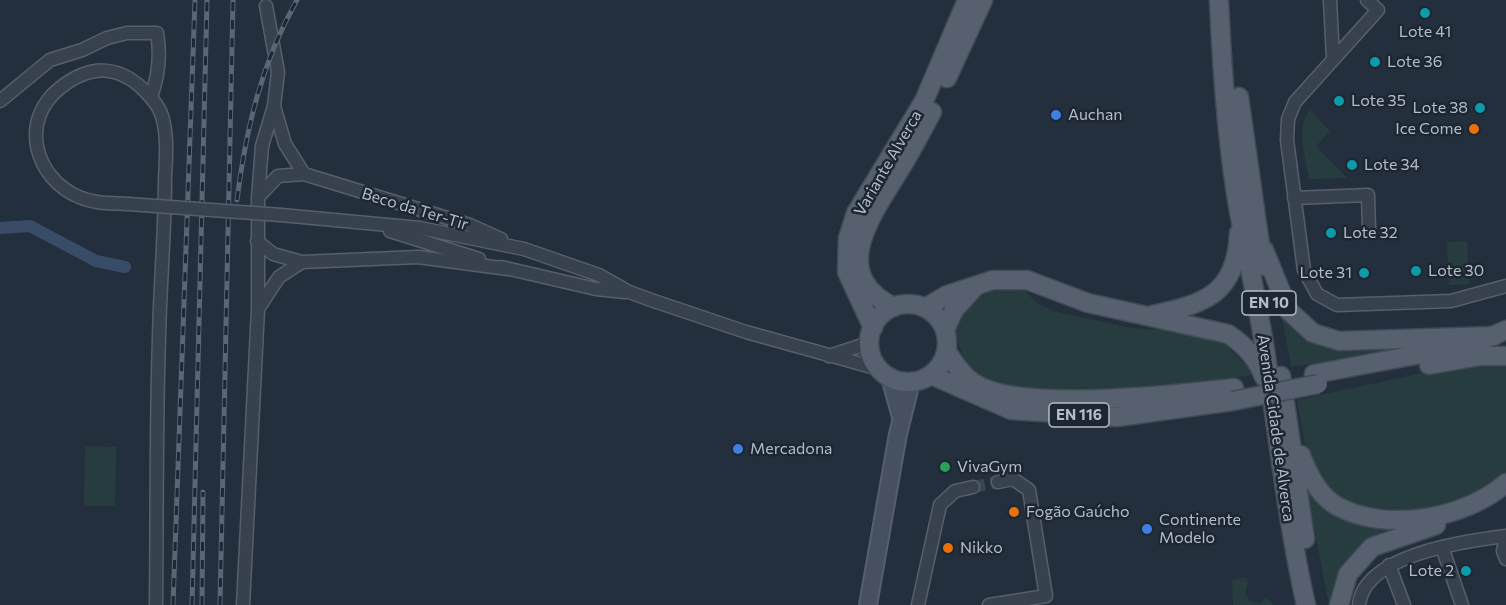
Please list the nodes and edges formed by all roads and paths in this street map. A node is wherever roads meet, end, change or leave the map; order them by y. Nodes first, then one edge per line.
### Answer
1 (967, 0) edge
2 (983, 0) edge
3 (1219, 0) edge
4 (1231, 0) edge
5 (1330, 0) edge
6 (1367, 0) edge
7 (266, 6) dead end
8 (1333, 59) junction
9 (151, 97) junction
10 (0, 101) edge
11 (274, 106) junction
12 (304, 174) junction
13 (258, 197) junction
14 (1294, 198) junction
15 (1240, 217) junction
16 (372, 225) junction
17 (1369, 229) dead end
18 (1258, 235) junction
19 (257, 241) junction
20 (524, 249) junction
21 (302, 262) junction
22 (508, 269) junction
23 (976, 286) junction
24 (1506, 286) edge
25 (629, 292) junction
26 (894, 307) junction
27 (925, 308) junction
28 (258, 309) junction
29 (1142, 317) junction
30 (945, 330) junction
31 (1500, 333) edge
32 (871, 335) junction
33 (947, 352) junction
34 (829, 356) junction
35 (1506, 356) edge
36 (884, 373) junction
37 (931, 375) junction
38 (1316, 379) junction
39 (912, 382) junction
40 (1234, 394) junction
41 (901, 418) junction
42 (1281, 423) junction
43 (998, 482) tunnel mouth
44 (1506, 483) edge
45 (973, 487) tunnel mouth
46 (1506, 497) edge
47 (1506, 536) edge
48 (1442, 547) junction
49 (1506, 559) edge
50 (1389, 565) junction
51 (921, 602) edge
52 (156, 605) edge
53 (243, 605) edge
54 (868, 605) edge
55 (989, 605) edge
56 (1306, 605) edge
57 (1319, 605) edge
58 (1339, 605) edge
59 (1359, 605) edge
60 (1404, 605) edge
61 (1462, 605) edge

1 - 32 main road, Variante Alverca
2 - 26 main road, Variante Alverca
3 - 15 main road, Avenida Cidade de Alverca / EN 10
4 - 18 main road, Avenida Cidade de Alverca / EN 10
5 - 8 street
6 - 8 street
7 - 11 street
8 - 14 street
9 - 10 street
9 - 16 street, bridge
9 - 52 street
11 - 12 street
11 - 13 street
12 - 13 street, Beco da Ter-Tir
12 - 20 street, Beco da Ter-Tir
13 - 19 street
14 - 17 street
14 - 24 street
15 - 29 main road
15 - 42 main road, Avenida Cidade de Alverca / EN 10
16 - 20 street
16 - 22 street
18 - 31 main road
18 - 42 main road, Avenida Cidade de Alverca / EN 10
19 - 21 street
19 - 28 street
20 - 25 street
21 - 22 street
21 - 28 street
22 - 25 street
23 - 27 main road
23 - 29 main road
23 - 30 main road
25 - 34 street
26 - 27 main road
26 - 32 main road
27 - 30 main road
28 - 53 street
29 - 42 main road
30 - 33 main road
31 - 38 main road, EN 116
32 - 34 street
32 - 36 main road
33 - 37 main road
33 - 40 main road, EN 116
34 - 36 street
35 - 38 main road, EN 116
36 - 39 main road
36 - 41 main road
37 - 39 main road
37 - 40 main road, EN 116
38 - 40 main road, EN 116, bridge
39 - 41 main road
41 - 54 main road
42 - 44 main road
42 - 56 main road, Avenida Cidade de Alverca / EN 10
42 - 57 main road, Avenida Cidade de Alverca / EN 10
43 - 55 street
45 - 51 street
46 - 58 main road
47 - 48 street
47 - 49 street
48 - 50 street
48 - 61 street
50 - 59 street
50 - 60 street

